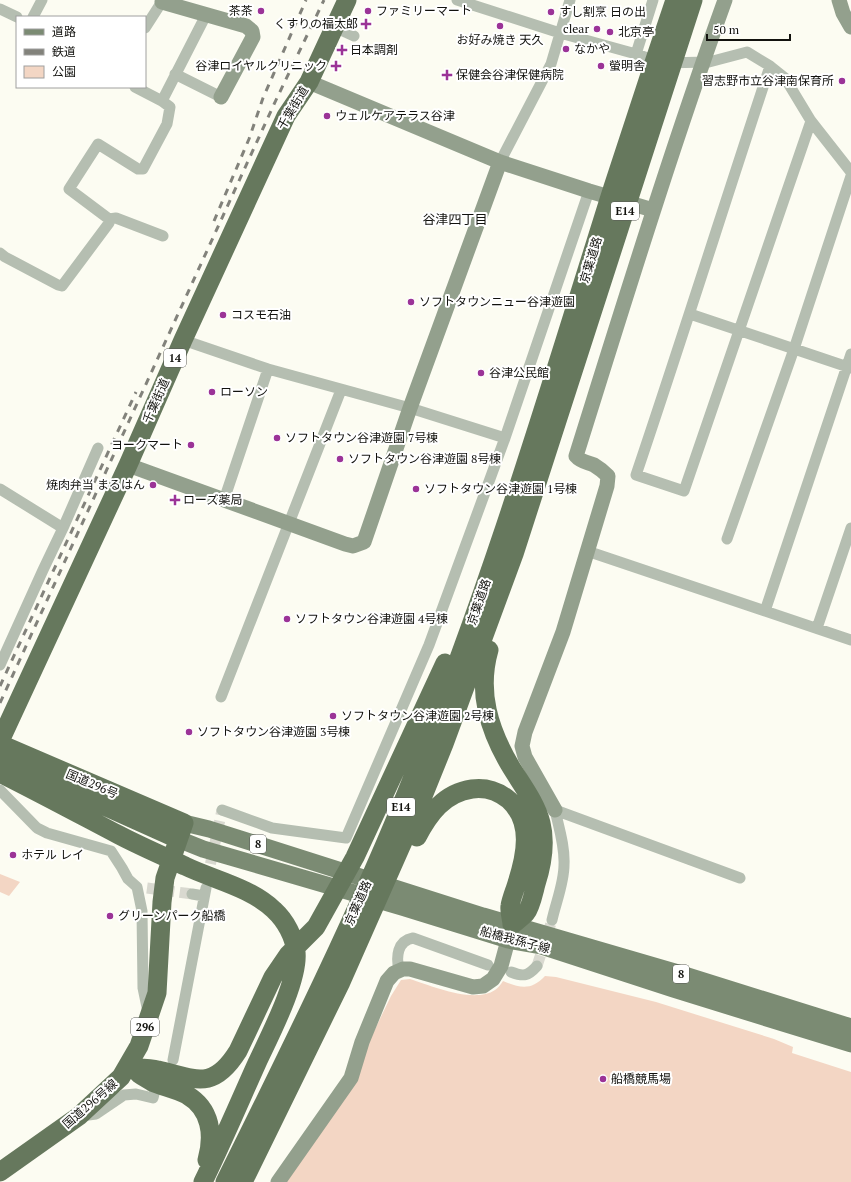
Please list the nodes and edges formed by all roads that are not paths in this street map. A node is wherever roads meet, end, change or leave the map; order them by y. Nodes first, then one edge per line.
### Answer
1 (42, 0) edge
2 (347, 0) edge
3 (456, 0) edge
4 (570, 0) edge
5 (653, 0) edge
6 (675, 0) edge
7 (693, 0) edge
8 (725, 0) edge
9 (839, 0) edge
10 (162, 1) edge
11 (0, 9) edge
12 (206, 15) junction
13 (34, 16) edge
14 (16, 17) edge
15 (328, 24) dead end
16 (146, 26) edge
17 (851, 28) edge
18 (560, 33) junction
19 (354, 36) dead end
20 (636, 54) junction
21 (702, 62) junction
22 (770, 66) junction
23 (176, 74) junction
24 (309, 82) junction
25 (136, 88) edge
26 (221, 97) joint
27 (162, 101) junction
28 (811, 121) junction
29 (500, 162) junction
30 (851, 172) edge
31 (851, 176) edge
32 (589, 191) junction
33 (654, 210) junction
34 (109, 219) junction
35 (163, 236) dead end
36 (0, 253) edge
37 (690, 314) junction
38 (740, 331) junction
39 (183, 340) junction
40 (794, 349) junction
41 (851, 354) edge
42 (849, 368) edge
43 (268, 370) junction
44 (341, 390) junction
45 (410, 408) junction
46 (505, 438) junction
47 (98, 448) dead end
48 (128, 465) junction
49 (0, 489) edge
50 (224, 500) junction
51 (508, 519) junction
52 (289, 524) junction
53 (63, 528) junction
54 (851, 528) edge
55 (727, 539) dead end
56 (587, 550) junction
57 (514, 554) junction
58 (847, 556) edge
59 (765, 611) junction
60 (817, 628) junction
61 (851, 640) edge
62 (0, 665) edge
63 (221, 697) dead end
64 (5, 717) edge
65 (0, 742) edge
66 (9, 763) edge
67 (0, 790) edge
68 (222, 810) dead end
69 (555, 810) junction
70 (181, 831) junction
71 (740, 878) dead end
72 (192, 894) tunnel mouth
73 (405, 900) junction
74 (552, 920) tunnel mouth
75 (510, 932) junction
76 (488, 965) dead end
77 (537, 966) tunnel mouth
78 (399, 970) junction
79 (511, 972) dead end
80 (341, 982) junction
81 (149, 1017) junction
82 (851, 1027) edge
83 (851, 1044) edge
84 (173, 1060) dead end
85 (127, 1068) junction
86 (154, 1094) dead end
87 (79, 1116) junction
88 (0, 1172) edge
89 (200, 1182) edge
90 (203, 1182) edge
91 (225, 1182) edge
92 (243, 1182) edge
93 (278, 1182) edge

1 - 13 street
2 - 24 highway, 千葉街道 / 14
3 - 18 street
4 - 18 street
5 - 20 street
6 - 51 highway, 京葉道路 / E14
7 - 57 highway, 京葉道路 / E14
8 - 21 street
9 - 17 street
10 - 12 street
10 - 16 street
11 - 14 street
12 - 23 street
12 - 26 street
15 - 19 street
18 - 20 street
18 - 29 street
20 - 21 street
21 - 22 street
21 - 33 street
22 - 28 street
22 - 37 street
23 - 26 street
23 - 27 street
24 - 29 street
24 - 39 highway, 千葉街道 / 14
25 - 27 street
27 - 34 street
28 - 30 street
28 - 38 street
29 - 32 street
29 - 45 street
31 - 40 street
32 - 33 street
32 - 46 street
33 - 56 street
34 - 35 street
34 - 36 street
37 - 38 street
37 - 38 street
38 - 40 street
39 - 43 street
39 - 48 highway, 千葉街道 / 14
40 - 42 street
40 - 55 street
41 - 42 street
42 - 59 street
43 - 44 street
43 - 50 street
44 - 45 street
44 - 52 street
45 - 46 street
45 - 52 street
46 - 68 street
47 - 53 street
48 - 50 street
48 - 64 highway, 千葉街道 / 14
49 - 53 street
50 - 52 street
51 - 85 highway
51 - 91 highway, 京葉道路 / E14
52 - 63 street
53 - 62 street
54 - 58 street
56 - 59 street
56 - 69 street
57 - 75 highway
57 - 80 highway, 京葉道路 / E14
58 - 60 street
59 - 60 street
60 - 61 street
64 - 65 highway, 千葉街道 / 14
65 - 66 highway, 国道296号
66 - 70 highway, 国道296号
66 - 90 highway
67 - 81 street
69 - 71 street
69 - 74 street
70 - 73 main road, 船橋我孫子線 / 8
70 - 73 main road, 船橋我孫子線 / 8
70 - 81 highway, 国道296号線 / 296
72 - 84 street
73 - 75 main road, 船橋我孫子線 / 8
75 - 78 street
75 - 80 highway
75 - 82 main road, 船橋我孫子線 / 8
75 - 83 main road, 船橋我孫子線 / 8
76 - 78 street
77 - 79 street
78 - 93 street
80 - 92 highway, 京葉道路 / E14
81 - 85 highway, 国道296号線 / 296
85 - 87 highway, 国道296号線 / 296
85 - 89 highway
86 - 87 street
87 - 88 highway, 国道296号線 / 296

